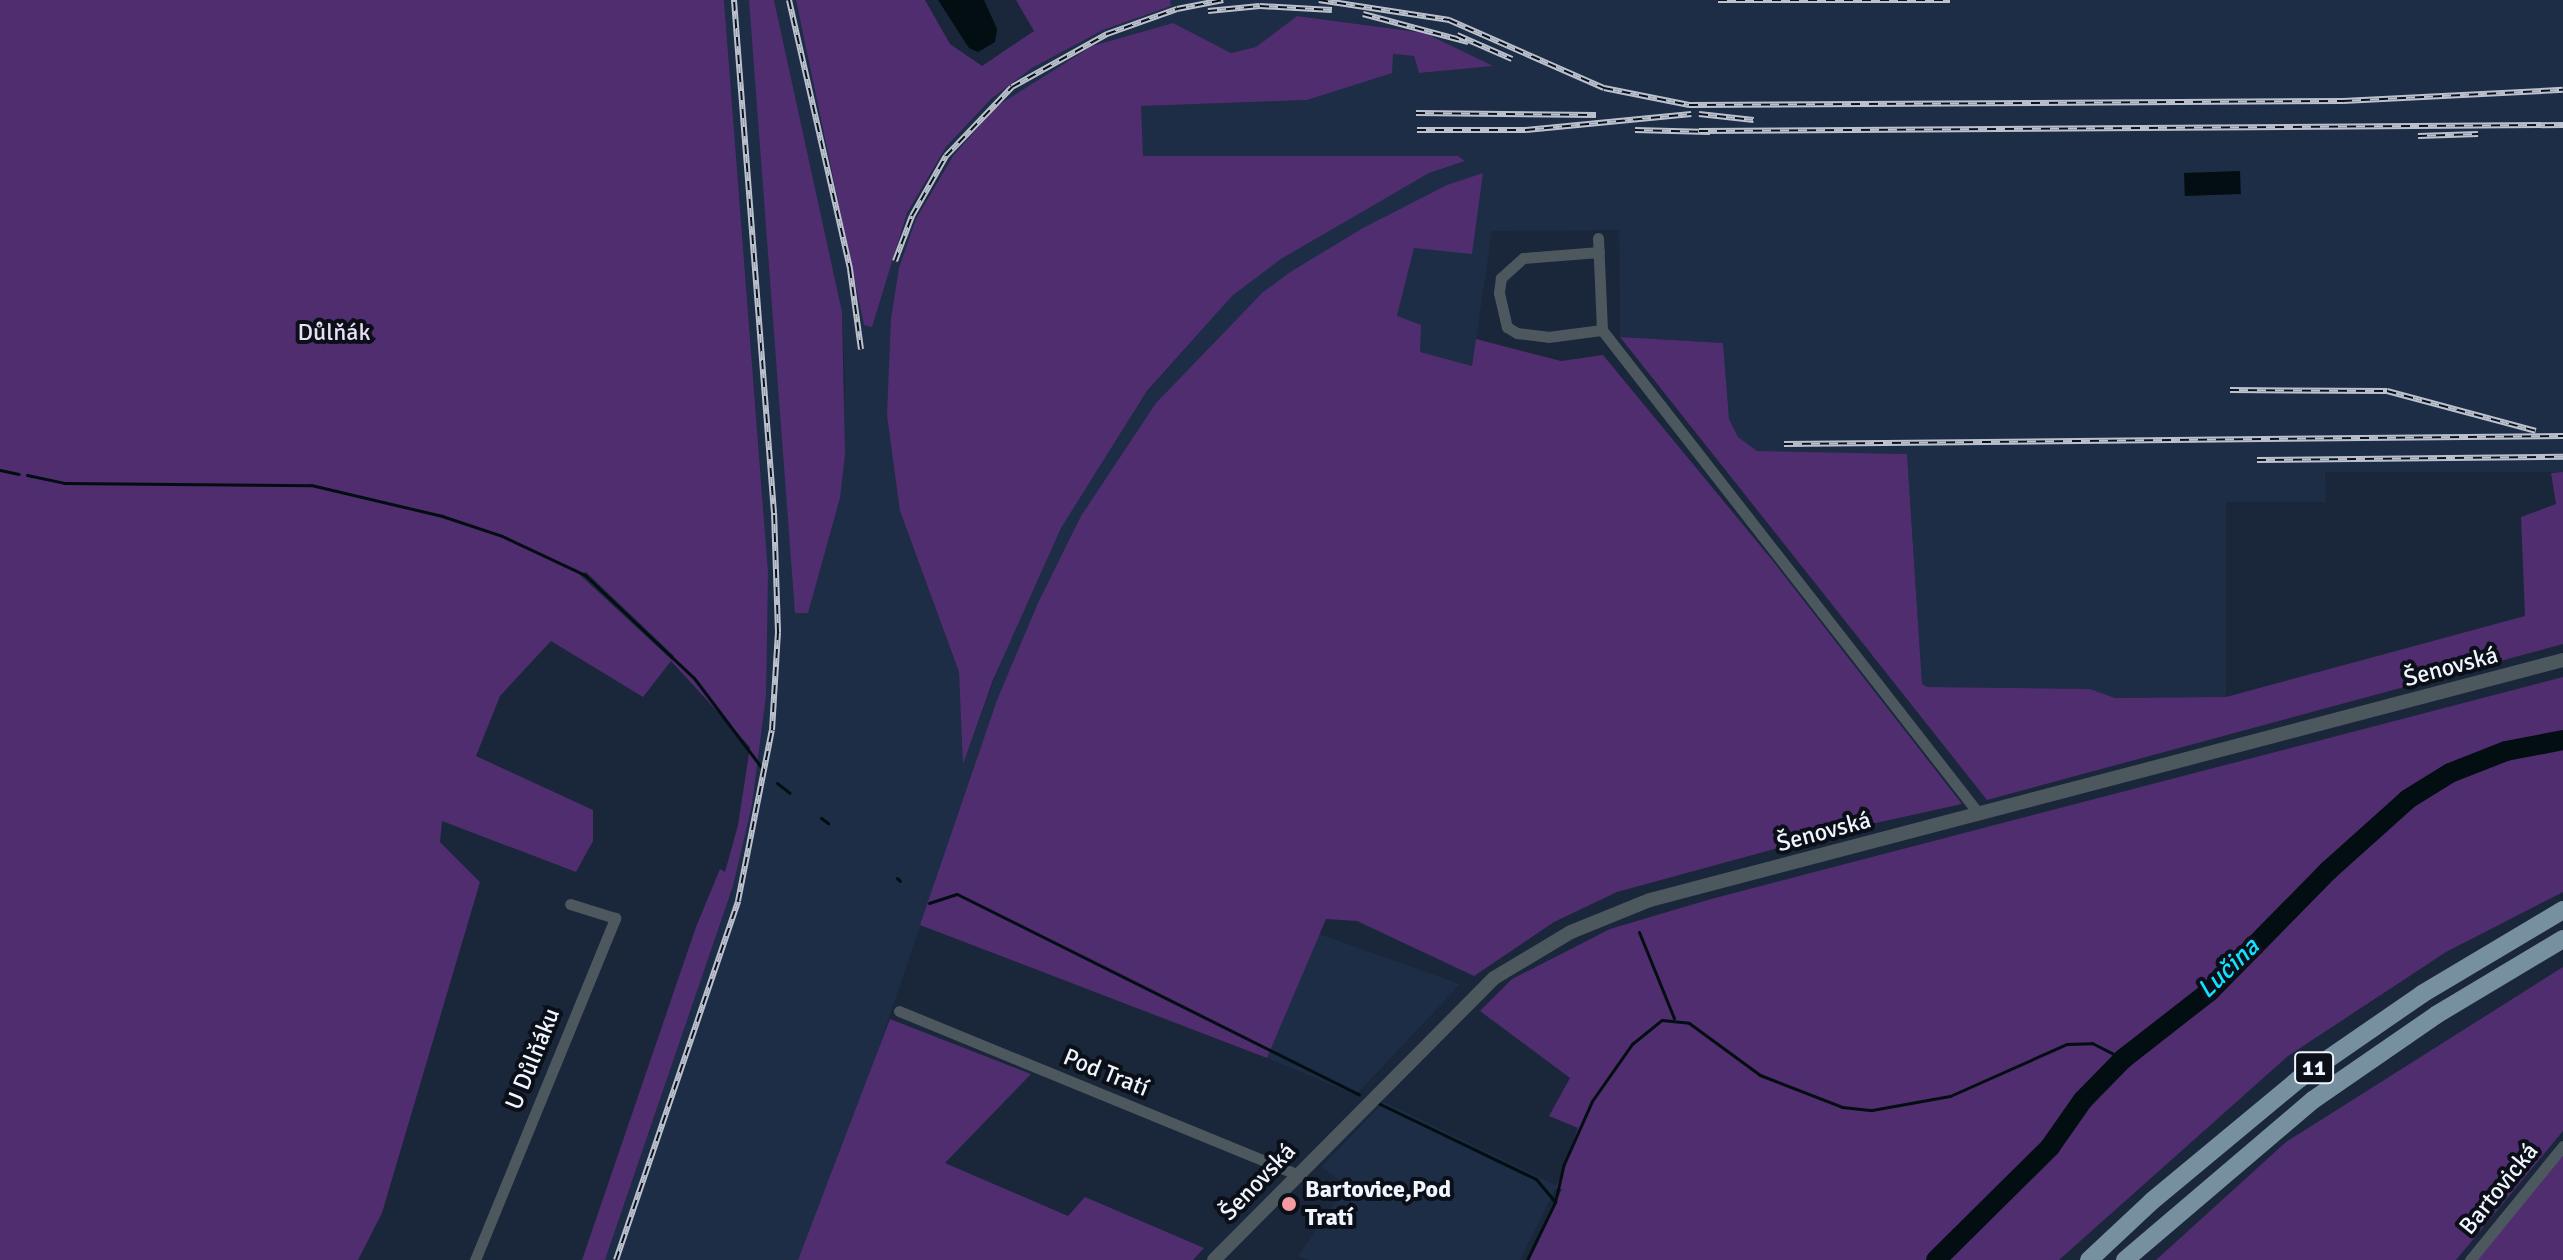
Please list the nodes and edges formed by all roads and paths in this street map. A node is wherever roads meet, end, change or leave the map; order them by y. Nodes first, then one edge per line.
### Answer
1 (1598, 238) dead end
2 (1599, 252) junction
3 (1602, 330) junction
4 (2563, 660) edge
5 (1979, 814) junction
6 (570, 904) dead end
7 (2563, 910) edge
8 (2563, 939) edge
9 (899, 1011) dead end
10 (2563, 1146) edge
11 (1296, 1174) junction
12 (475, 1260) edge
13 (1214, 1260) edge
14 (2089, 1260) edge
15 (2125, 1260) edge
16 (2470, 1260) edge

1 - 2 street
2 - 3 street
2 - 3 street
3 - 5 street
4 - 5 street, Šenovská
5 - 11 street, Šenovská
6 - 12 street, U Důlňáku
7 - 14 highway, 11
8 - 15 highway, 11
9 - 11 street, Pod Tratí
10 - 16 street, Bartovická
11 - 13 street, Šenovská

